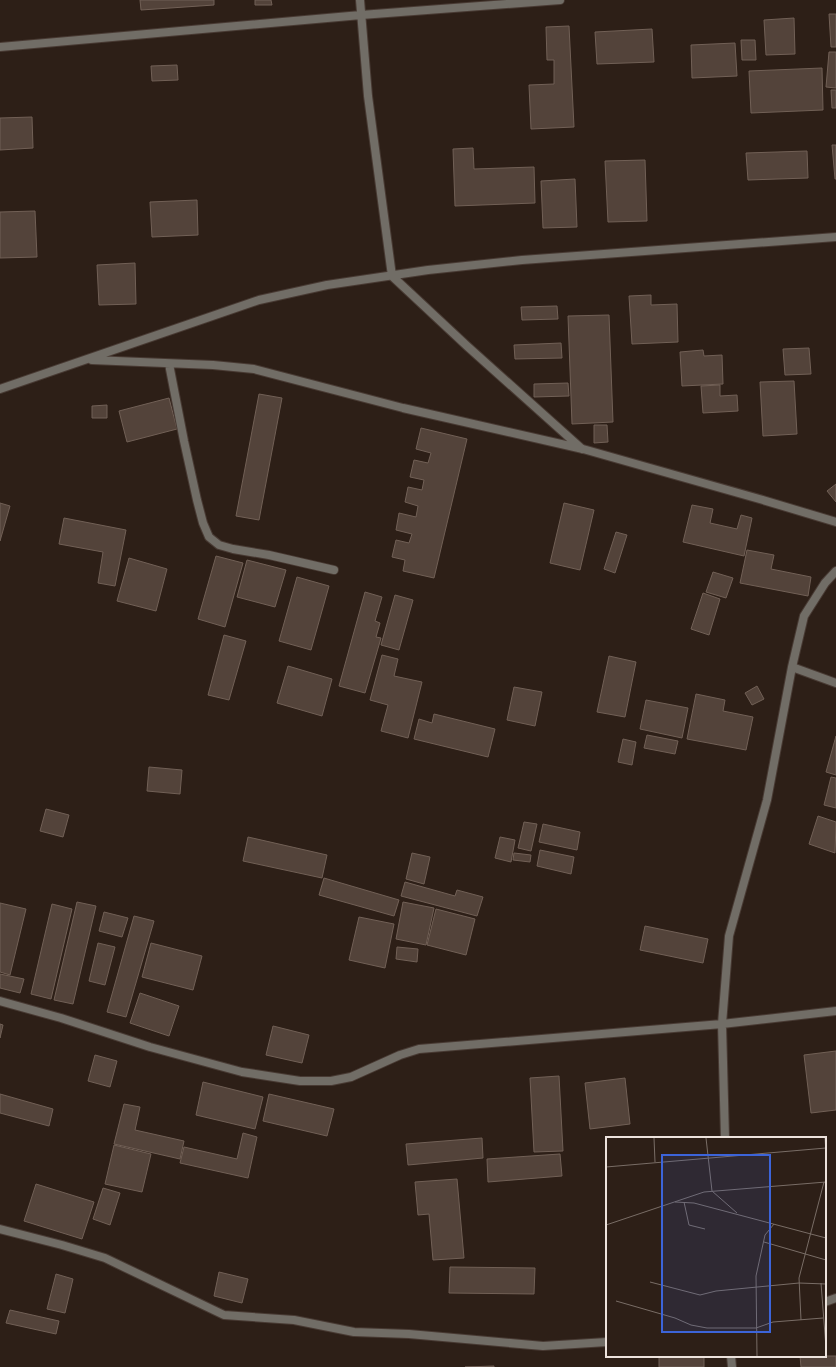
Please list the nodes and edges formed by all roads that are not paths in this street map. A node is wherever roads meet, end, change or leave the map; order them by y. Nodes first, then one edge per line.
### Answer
1 (360, 0) edge
2 (560, 0) edge
3 (361, 15) junction
4 (0, 47) edge
5 (836, 237) edge
6 (392, 276) junction
7 (87, 360) junction
8 (170, 364) junction
9 (0, 389) edge
10 (583, 449) junction
11 (836, 522) edge
12 (334, 570) dead end
13 (836, 571) edge
14 (792, 667) junction
15 (836, 683) edge
16 (0, 1001) edge
17 (836, 1011) edge
18 (722, 1024) junction
19 (725, 1137) edge
20 (0, 1229) edge
21 (836, 1298) edge
22 (826, 1302) edge
23 (606, 1342) edge
24 (731, 1357) edge
25 (732, 1367) edge

1 - 3 street
2 - 3 street
3 - 4 street
3 - 6 street
5 - 6 street
6 - 7 street
6 - 10 street
7 - 8 street
7 - 9 street
8 - 10 street
8 - 12 street
10 - 11 street
13 - 14 street
14 - 15 street
14 - 18 street
16 - 18 street
17 - 18 street
18 - 19 street
20 - 23 street
21 - 22 street
24 - 25 street

